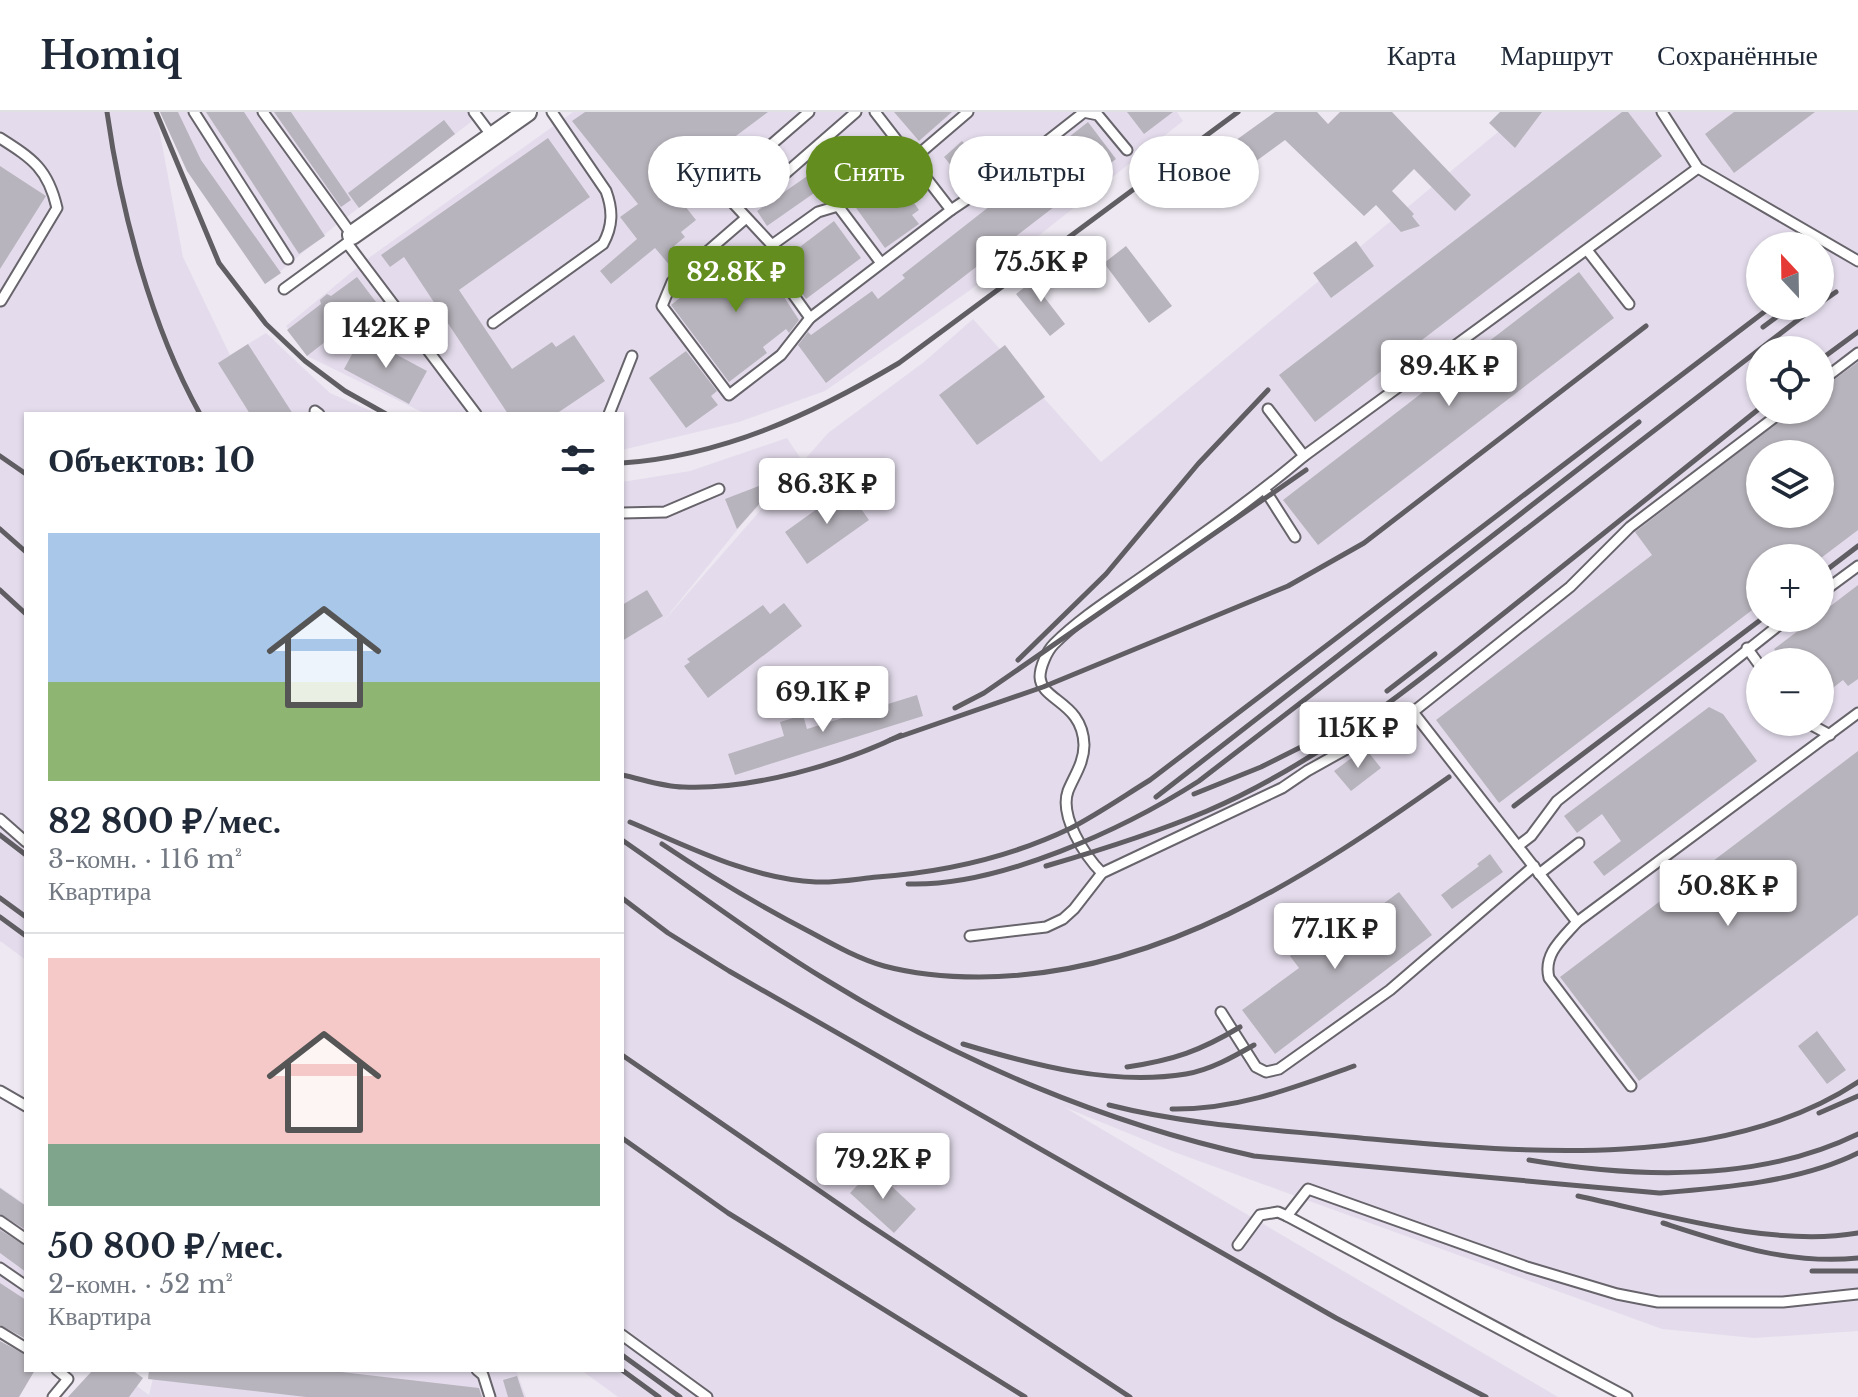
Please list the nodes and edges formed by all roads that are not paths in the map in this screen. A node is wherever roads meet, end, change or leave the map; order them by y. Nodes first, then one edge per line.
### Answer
1 (194, 112) edge
2 (263, 112) edge
3 (474, 112) edge
4 (527, 112) edge
5 (552, 112) edge
6 (809, 112) edge
7 (856, 112) edge
8 (875, 112) edge
9 (968, 112) edge
10 (1083, 112) edge
11 (1662, 112) edge
12 (492, 136) junction
13 (894, 136) edge
14 (0, 138) edge
15 (933, 142) edge
16 (1127, 150) dead end
17 (1698, 168) junction
18 (790, 170) edge
19 (933, 186) edge
20 (831, 208) edge
21 (840, 208) edge
22 (951, 210) junction
23 (745, 219) junction
24 (350, 239) junction
25 (772, 245) junction
26 (1587, 250) junction
27 (288, 259) dead end
28 (1858, 261) edge
29 (881, 263) junction
30 (284, 289) dead end
31 (1, 301) edge
32 (1629, 304) dead end
33 (810, 318) junction
34 (493, 323) dead end
35 (1858, 353) edge
36 (632, 356) dead end
37 (1834, 371) edge
38 (1268, 409) dead end
39 (475, 412) edge
40 (610, 412) edge
41 (1766, 424) edge
42 (1304, 456) junction
43 (719, 489) dead end
44 (1265, 490) junction
45 (624, 513) edge
46 (1295, 537) dead end
47 (1858, 566) edge
48 (1834, 584) edge
49 (1769, 632) edge
50 (1747, 648) edge
51 (1746, 649) edge
52 (1413, 712) junction
53 (1858, 713) edge
54 (1834, 732) edge
55 (1829, 736) edge
56 (0, 819) edge
57 (24, 840) edge
58 (1579, 843) dead end
59 (1518, 846) junction
60 (1536, 870) junction
61 (1102, 873) junction
62 (1577, 922) junction
63 (970, 936) dead end
64 (1221, 1012) dead end
65 (1631, 1086) dead end
66 (0, 1091) edge
67 (24, 1105) edge
68 (1287, 1216) junction
69 (0, 1221) edge
70 (24, 1238) edge
71 (1238, 1245) dead end
72 (0, 1268) edge
73 (24, 1285) edge
74 (1858, 1294) edge
75 (0, 1332) edge
76 (624, 1336) edge
77 (24, 1347) edge
78 (59, 1372) edge
79 (479, 1372) edge
80 (53, 1397) edge
81 (490, 1397) edge
82 (707, 1397) edge
83 (1627, 1397) edge

1 - 27 lane
2 - 24 lane
3 - 12 lane
4 - 12 street
5 - 34 lane
6 - 23 lane
7 - 18 lane
8 - 13 lane
9 - 15 lane
10 - 16 lane
10 - 22 lane
11 - 17 lane
12 - 24 street
14 - 31 lane
17 - 26 lane
17 - 28 lane
19 - 22 lane
20 - 25 lane
21 - 29 lane
22 - 29 lane
23 - 25 lane
23 - 33 lane
24 - 30 lane
24 - 39 lane
25 - 33 lane
26 - 32 lane
26 - 42 lane
29 - 33 lane
35 - 37 lane
36 - 40 lane
38 - 42 lane
41 - 52 lane
42 - 44 lane
43 - 45 lane
44 - 46 lane
44 - 61 lane
47 - 48 lane
49 - 50 lane
51 - 59 lane
52 - 59 lane
52 - 61 lane
53 - 54 lane
55 - 62 lane
56 - 57 lane
58 - 60 lane
59 - 60 lane
60 - 62 lane
60 - 64 lane
61 - 63 lane
62 - 65 lane
66 - 67 lane
68 - 71 lane
68 - 74 lane
68 - 83 lane
69 - 70 lane
72 - 73 lane
75 - 77 lane
76 - 82 lane
78 - 80 lane
79 - 81 lane

